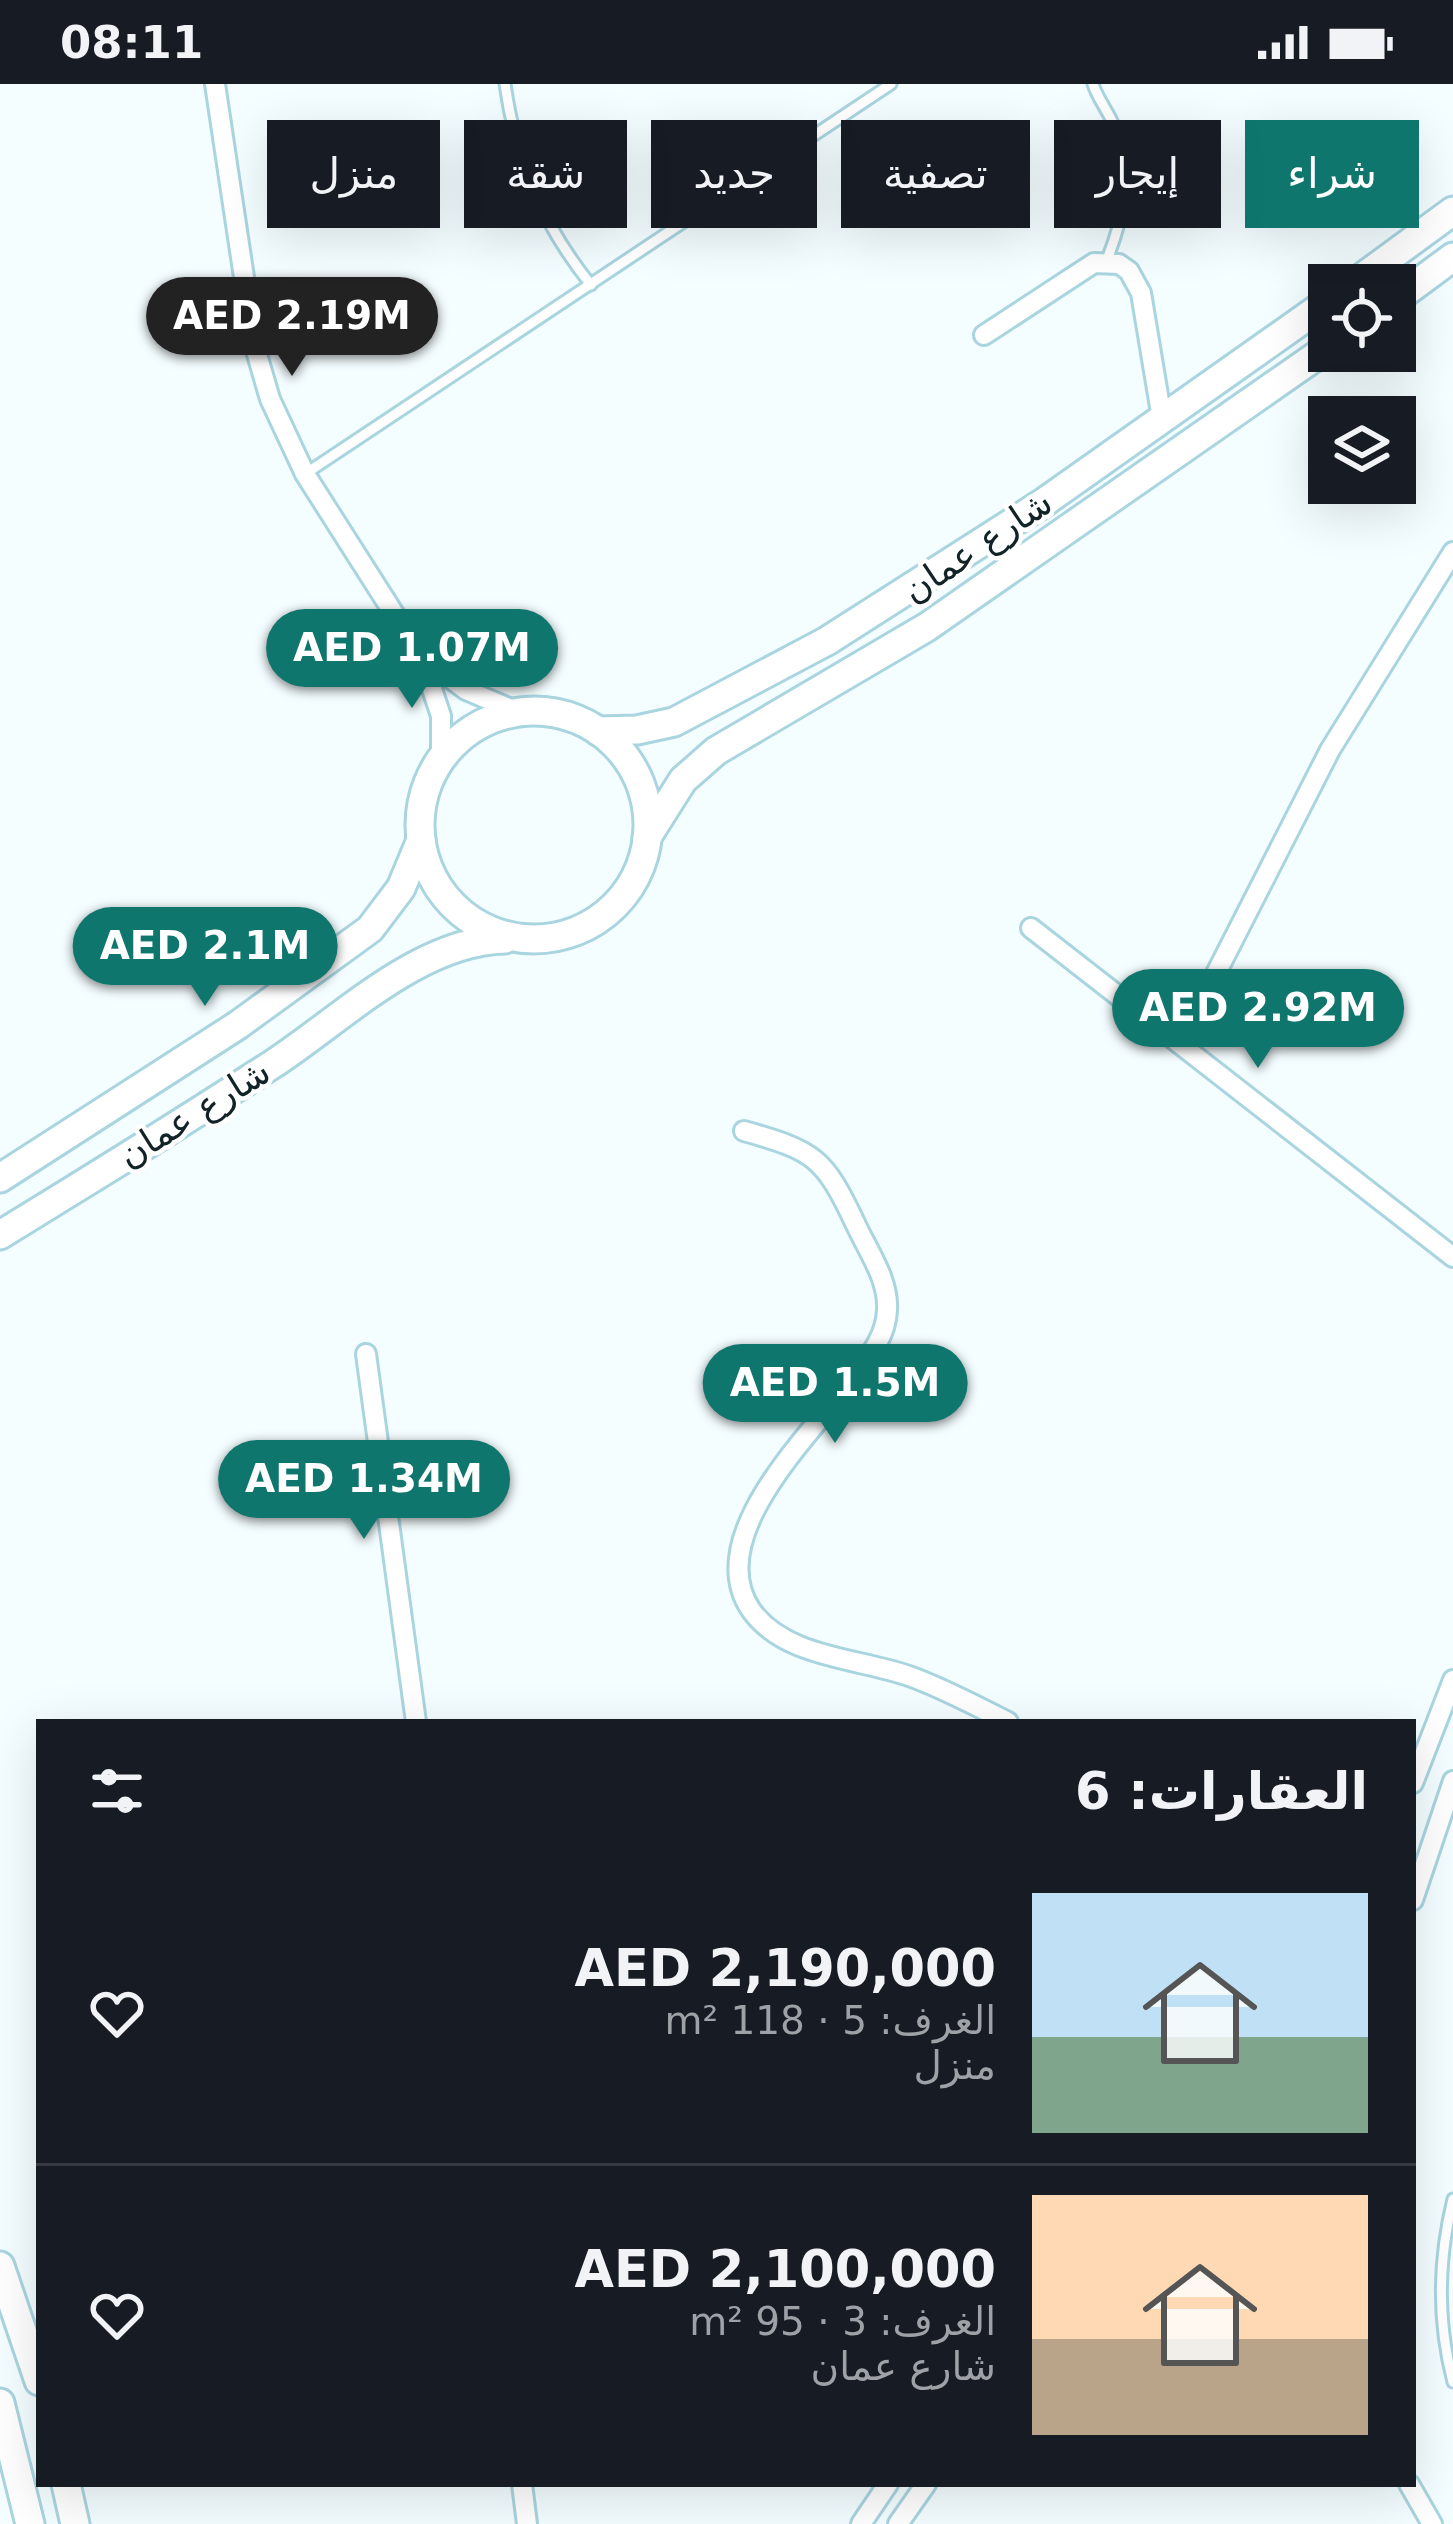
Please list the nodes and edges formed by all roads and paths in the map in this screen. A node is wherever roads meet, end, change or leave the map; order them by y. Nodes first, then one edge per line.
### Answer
1 (215, 84) edge
2 (505, 84) edge
3 (891, 84) edge
4 (1093, 84) edge
5 (1453, 211) edge
6 (1453, 257) edge
7 (1106, 262) junction
8 (1381, 264) edge
9 (1416, 284) edge
10 (591, 285) junction
11 (1308, 316) edge
12 (984, 335) dead end
13 (1308, 362) edge
14 (1162, 418) junction
15 (305, 474) junction
16 (1453, 552) edge
17 (421, 656) junction
18 (518, 712) junction
19 (598, 731) junction
20 (441, 759) junction
21 (647, 837) junction
22 (421, 840) junction
23 (1030, 928) dead end
24 (517, 938) junction
25 (1180, 1044) junction
26 (744, 1131) dead end
27 (0, 1178) edge
28 (0, 1235) edge
29 (1453, 1257) edge
30 (366, 1354) dead end
31 (1453, 1680) edge
32 (416, 1719) edge
33 (1003, 1719) edge
34 (1416, 1775) edge
35 (1453, 1781) edge
36 (1417, 1877) edge
37 (1453, 2199) edge
38 (0, 2266) edge
39 (36, 2371) edge
40 (1453, 2382) edge
41 (0, 2403) edge
42 (67, 2487) edge
43 (522, 2487) edge
44 (886, 2487) edge
45 (924, 2487) edge
46 (1411, 2487) edge
47 (31, 2524) edge
48 (75, 2524) edge
49 (527, 2524) edge
50 (861, 2524) edge
51 (898, 2524) edge
52 (1432, 2524) edge

1 - 15 street
2 - 10 lane
3 - 10 lane
4 - 7 lane
5 - 8 main road
6 - 9 main road
7 - 12 street
7 - 14 street
10 - 15 lane
11 - 14 main road, شارع عمان
13 - 21 main road, شارع عمان
14 - 19 main road, شارع عمان
15 - 17 street
16 - 25 street
17 - 18 street
17 - 20 street
18 - 19 main road
18 - 20 main road
19 - 21 main road
20 - 22 main road
21 - 24 main road
22 - 24 main road
22 - 27 main road, شارع عمان
23 - 25 street
24 - 28 main road, شارع عمان
25 - 29 street
26 - 33 street
30 - 32 street
31 - 34 street
35 - 36 street
37 - 40 lane
38 - 39 main road
41 - 47 main road
42 - 48 main road
43 - 49 street
44 - 50 street
45 - 51 street
46 - 52 street

